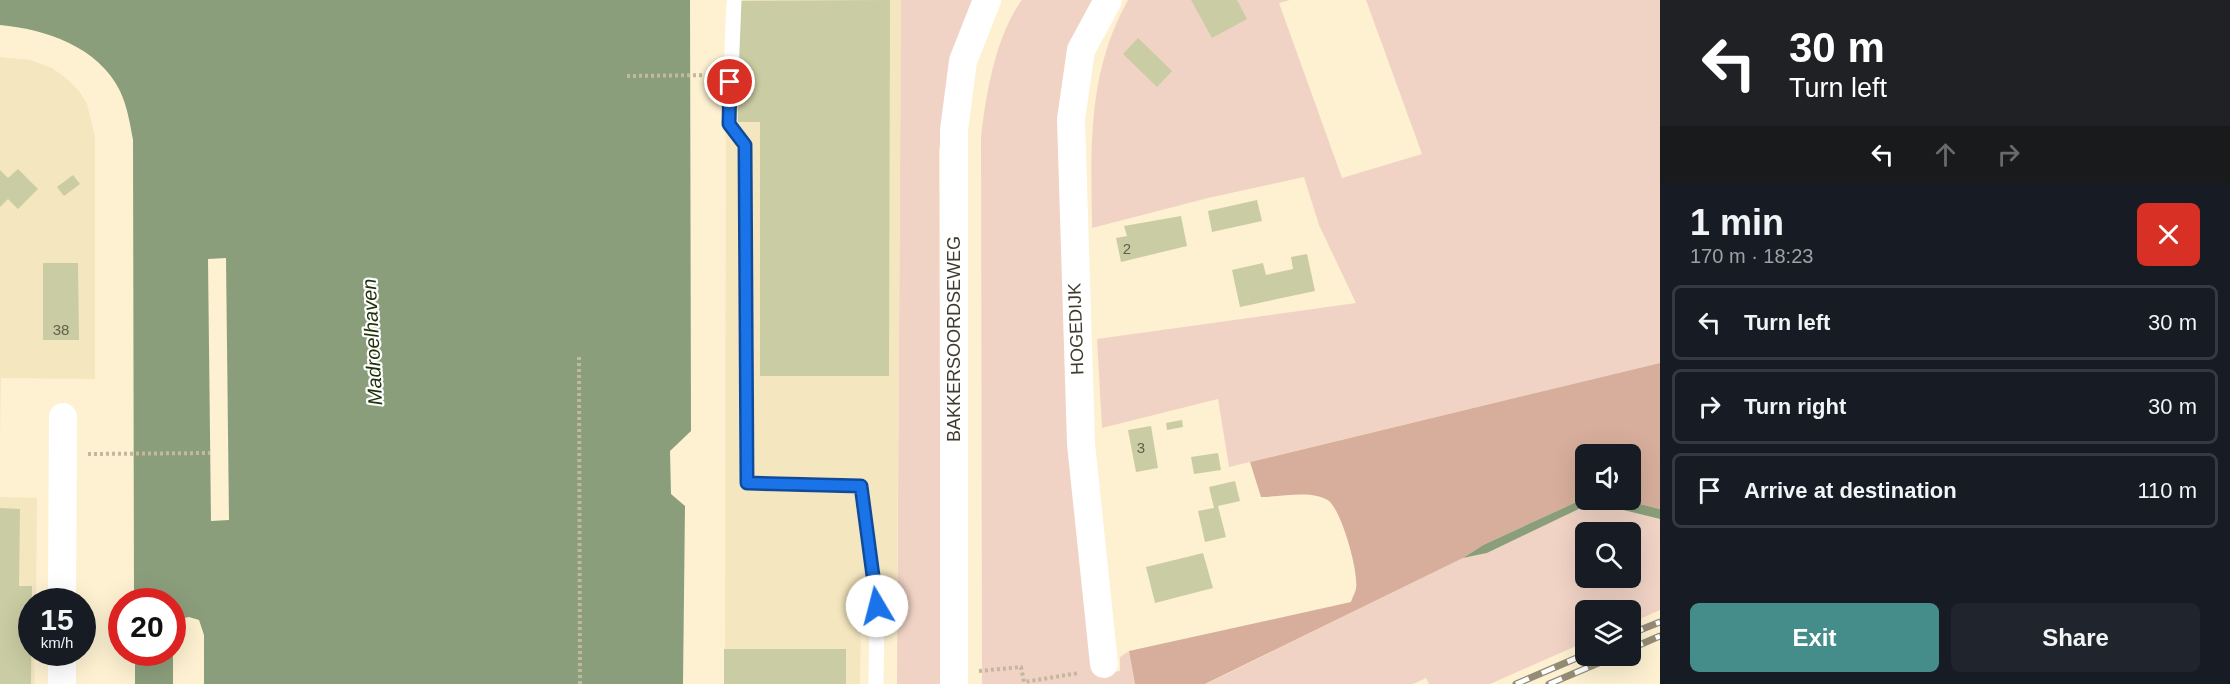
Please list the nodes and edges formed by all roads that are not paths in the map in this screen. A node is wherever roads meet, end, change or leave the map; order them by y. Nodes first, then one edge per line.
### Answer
1 (734, 0) edge
2 (987, 0) edge
3 (1108, 0) edge
4 (63, 417) dead end
5 (63, 588) edge
6 (1104, 664) road end
7 (62, 666) edge
8 (965, 678) edge
9 (62, 684) edge
10 (876, 684) edge

1 - 10 lane
2 - 8 street, BAKKERSOORDSEWEG
3 - 6 street, HOGEDIJK
4 - 5 street
7 - 9 street

